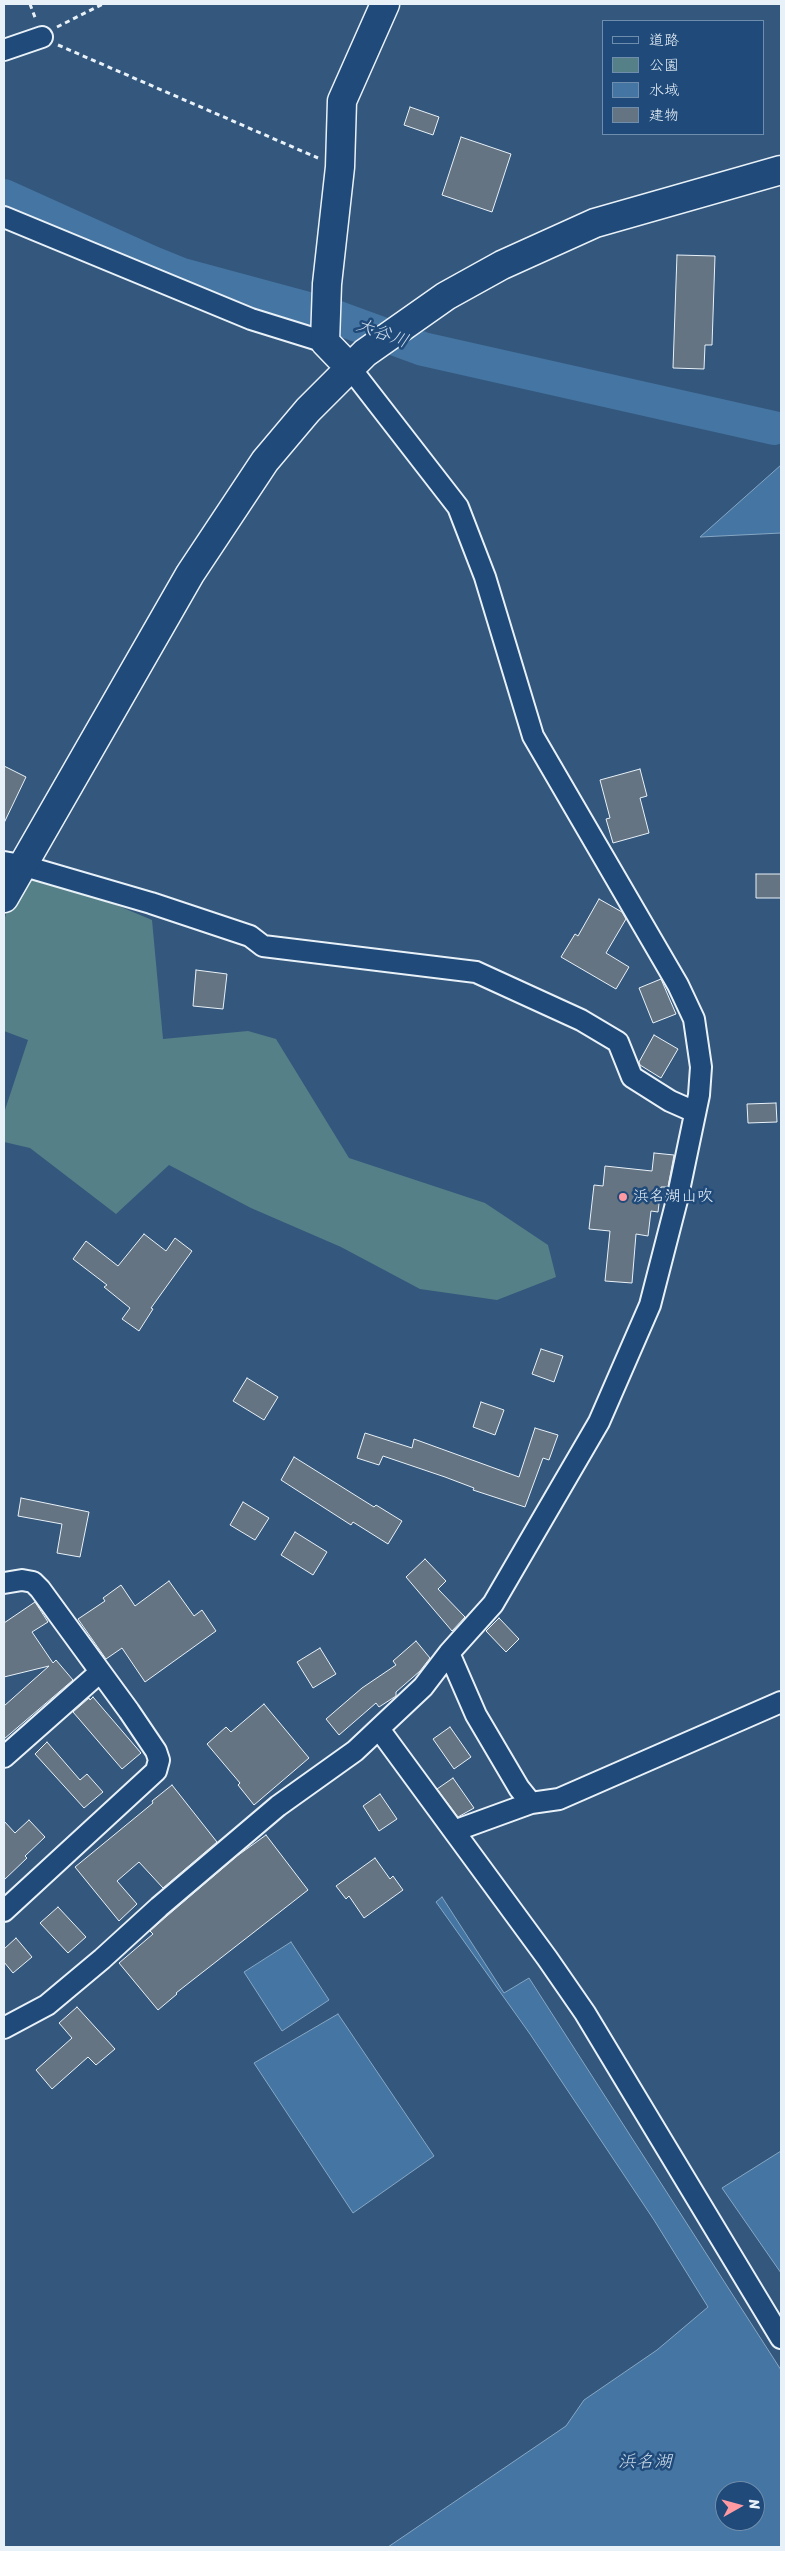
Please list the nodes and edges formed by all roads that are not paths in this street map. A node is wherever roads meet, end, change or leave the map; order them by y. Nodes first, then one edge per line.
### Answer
1 (385, 4) edge
2 (42, 37) road end
3 (4, 50) edge
4 (781, 170) edge
5 (4, 217) edge
6 (325, 342) junction
7 (351, 369) junction
8 (13, 864) edge
9 (4, 898) edge
10 (695, 1112) junction
11 (4, 1583) edge
12 (449, 1653) junction
13 (99, 1673) junction
14 (781, 1702) edge
15 (380, 1729) junction
16 (4, 1757) edge
17 (531, 1803) junction
18 (454, 1831) junction
19 (4, 1911) edge
20 (4, 2028) edge
21 (781, 2338) edge

1 - 6 street
2 - 3 street
4 - 7 street
5 - 6 street
6 - 7 street
7 - 8 street
7 - 10 street
8 - 9 street
8 - 10 street
10 - 12 street
11 - 13 street
12 - 15 street
12 - 17 street
13 - 16 street
13 - 19 street
14 - 17 street
15 - 18 street
15 - 20 street
17 - 18 street
18 - 21 street

